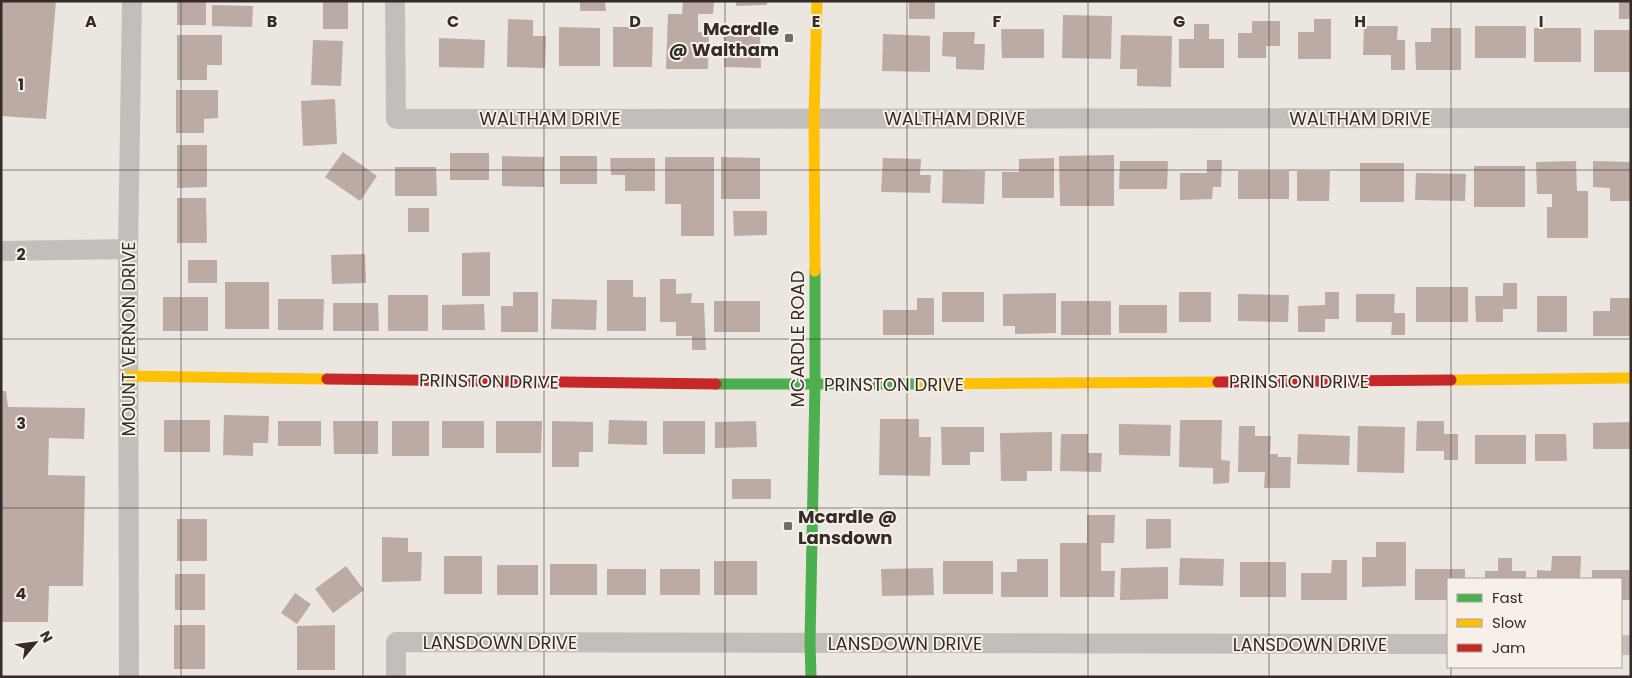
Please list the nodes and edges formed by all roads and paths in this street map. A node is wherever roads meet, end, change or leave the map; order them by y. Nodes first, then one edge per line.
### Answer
1 (132, 1) edge
2 (396, 1) edge
3 (817, 1) edge
4 (814, 118) junction
5 (1631, 118) edge
6 (128, 249) junction
7 (1, 251) edge
8 (128, 376) junction
9 (1631, 378) edge
10 (815, 385) junction
11 (810, 642) junction
12 (1447, 644) edge
13 (129, 677) edge
14 (396, 677) edge
15 (811, 677) edge

1 - 6 street, MOUNT VERNON DRIVE
2 - 4 street, WALTHAM DRIVE
3 - 4 street, MCARDLE ROAD
4 - 5 street, WALTHAM DRIVE
4 - 10 street, MCARDLE ROAD
6 - 7 street
6 - 8 street, MOUNT VERNON DRIVE
8 - 10 street, PRINSTON DRIVE
8 - 13 street, MOUNT VERNON DRIVE
9 - 10 street, PRINSTON DRIVE
10 - 11 street, MCARDLE ROAD
11 - 12 street, LANSDOWN DRIVE
11 - 14 street, LANSDOWN DRIVE
11 - 15 street, MCARDLE ROAD

